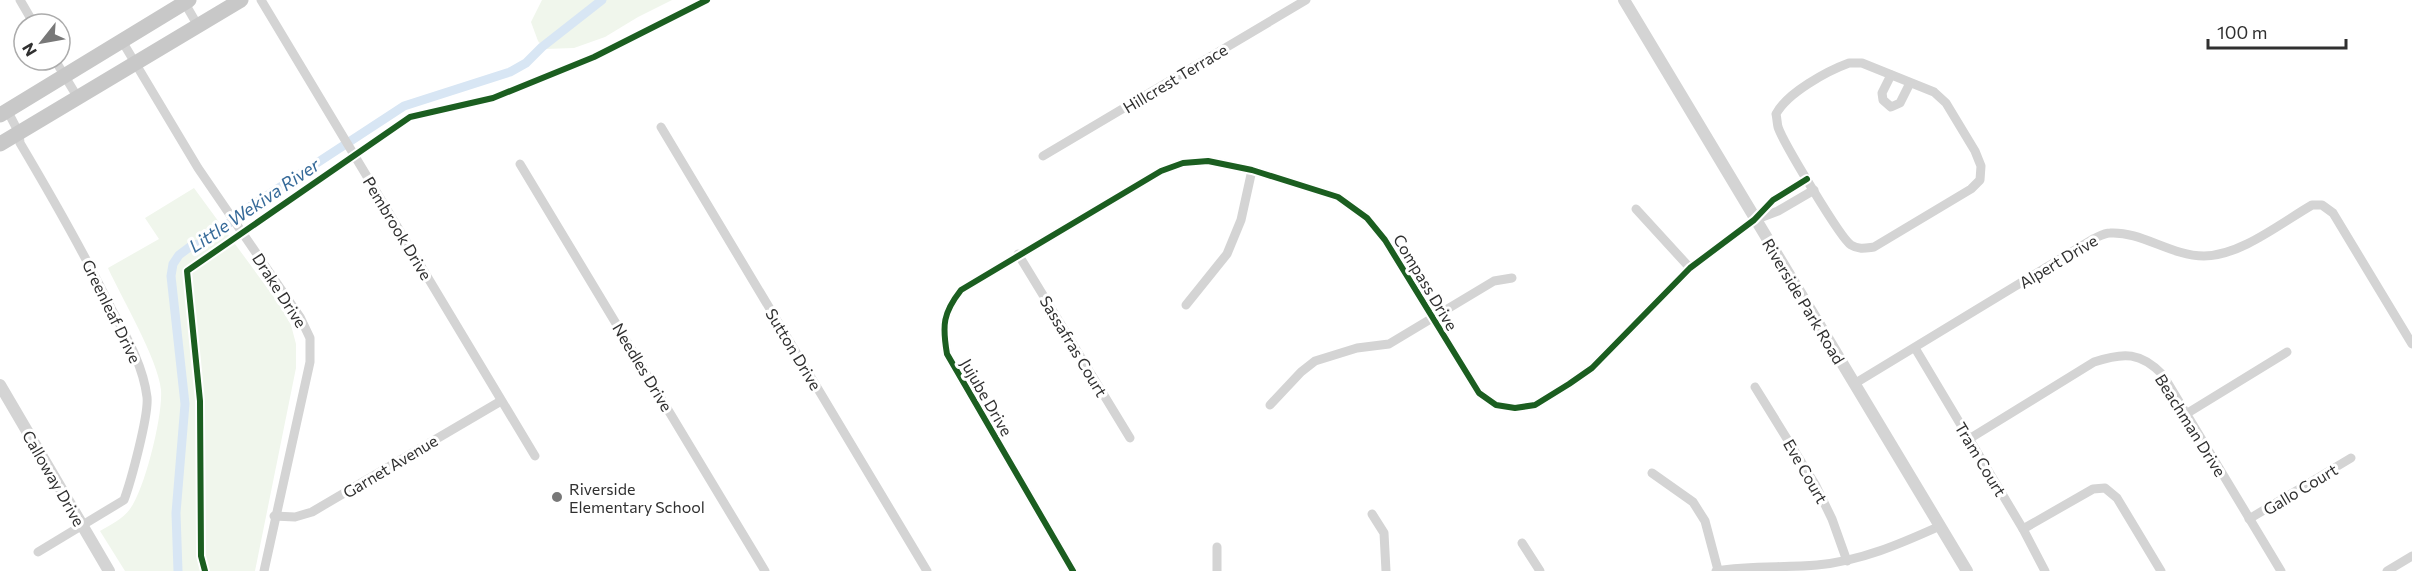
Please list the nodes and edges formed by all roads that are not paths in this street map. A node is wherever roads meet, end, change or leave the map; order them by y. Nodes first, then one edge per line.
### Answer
1 (241, 0) edge
2 (261, 0) edge
3 (1306, 0) edge
4 (1624, 0) edge
5 (185, 1) edge
6 (198, 26) junction
7 (122, 41) junction
8 (135, 64) junction
9 (62, 72) edge
10 (64, 75) junction
11 (1891, 75) junction
12 (1910, 83) junction
13 (78, 98) junction
14 (4, 112) edge
15 (661, 127) dead end
16 (19, 133) junction
17 (0, 144) edge
18 (1044, 156) dead end
19 (520, 164) dead end
20 (1252, 170) junction
21 (1807, 179) junction
22 (1814, 190) junction
23 (1636, 209) dead end
24 (1754, 220) junction
25 (1018, 254) junction
26 (1690, 268) junction
27 (1512, 278) dead end
28 (1186, 305) dead end
29 (1432, 318) junction
30 (2412, 344) edge
31 (1915, 348) junction
32 (2287, 352) dead end
33 (1854, 384) junction
34 (0, 385) edge
35 (1755, 387) dead end
36 (501, 400) junction
37 (1270, 405) dead end
38 (2186, 414) junction
39 (1130, 438) dead end
40 (1969, 439) junction
41 (535, 456) dead end
42 (2351, 458) dead end
43 (1652, 473) dead end
44 (1372, 514) dead end
45 (274, 516) junction
46 (2249, 519) junction
47 (82, 526) junction
48 (1940, 526) junction
49 (2023, 529) junction
50 (1522, 543) dead end
51 (1217, 548) dead end
52 (38, 552) dead end
53 (2412, 556) edge
54 (1847, 561) junction
55 (109, 571) edge
56 (264, 571) edge
57 (765, 571) edge
58 (927, 571) edge
59 (1073, 571) edge
60 (1217, 571) edge
61 (1386, 571) edge
62 (1539, 571) edge
63 (1717, 571) edge
64 (1967, 571) edge
65 (2045, 571) edge
66 (2161, 571) edge
67 (2281, 571) edge
68 (2387, 571) edge

1 - 6 main road
2 - 36 street, Pembrook Drive
3 - 18 street, Hillcrest Terrace
4 - 24 street, Riverside Park Road
5 - 6 street
5 - 7 main road
6 - 8 main road
7 - 8 street, Drake Drive
7 - 10 main road
8 - 13 main road
8 - 45 street, Drake Drive
9 - 10 street
10 - 13 street
10 - 14 main road
11 - 12 street
11 - 12 street
11 - 21 street
12 - 22 street
13 - 16 main road
14 - 16 street, Greenleaf Drive
15 - 58 street, Sutton Drive
16 - 17 main road
16 - 47 street, Greenleaf Drive
19 - 57 street, Needles Drive
20 - 25 street, Compass Drive
20 - 28 street
20 - 29 street, Compass Drive
21 - 22 street
21 - 24 street
22 - 24 street
23 - 26 street
24 - 26 street, Compass Drive
24 - 33 street, Riverside Park Road
25 - 39 street, Sassafras Court
25 - 59 street, Jujube Drive
26 - 29 street, Compass Drive
27 - 29 street
29 - 37 street
30 - 31 street, Alpert Drive
31 - 33 street, Alpert Drive
31 - 40 street, Tram Court
32 - 38 street
33 - 48 street, Riverside Park Road
34 - 47 street, Calloway Drive
35 - 54 street, Eve Court
36 - 41 street, Pembrook Drive
36 - 45 street, Garnet Avenue
38 - 40 street, Beachman Drive
38 - 46 street, Beachman Drive
40 - 49 street, Tram Court
42 - 46 street, Gallo Court
43 - 63 street
44 - 61 street
45 - 56 street, Drake Drive
46 - 67 street, Beachman Drive
47 - 52 street, Greenleaf Drive
47 - 55 street, Calloway Drive
48 - 54 street
48 - 64 street, Riverside Park Road
49 - 65 street, Tram Court
49 - 66 street
50 - 62 street
51 - 60 street
53 - 68 street
54 - 63 street

